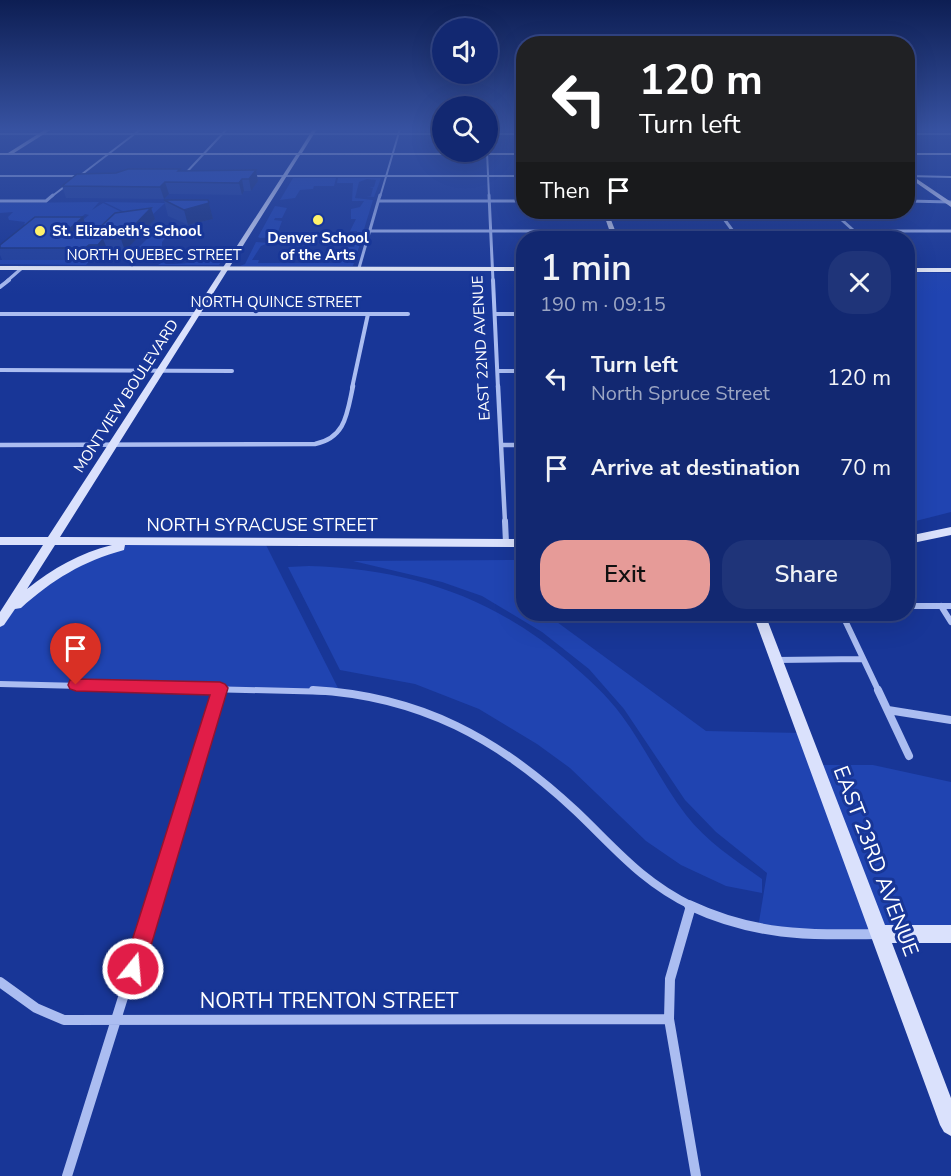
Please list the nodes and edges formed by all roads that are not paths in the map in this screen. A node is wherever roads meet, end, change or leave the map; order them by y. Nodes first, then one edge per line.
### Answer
1 (69, 184) edge
2 (280, 184) edge
3 (384, 184) edge
4 (488, 184) edge
5 (920, 184) edge
6 (0, 201) edge
7 (379, 201) junction
8 (489, 201) junction
9 (516, 201) edge
10 (915, 201) edge
11 (950, 203) edge
12 (608, 219) edge
13 (724, 219) edge
14 (841, 219) edge
15 (370, 231) junction
16 (491, 231) junction
17 (612, 231) junction
18 (733, 231) junction
19 (854, 231) junction
20 (951, 231) edge
21 (0, 268) edge
22 (22, 268) junction
23 (226, 268) junction
24 (359, 268) junction
25 (493, 269) junction
26 (516, 269) edge
27 (915, 270) edge
28 (951, 270) edge
29 (0, 287) edge
30 (0, 314) edge
31 (196, 314) junction
32 (368, 314) junction
33 (408, 314) dead end
34 (495, 314) junction
35 (516, 314) edge
36 (0, 370) edge
37 (160, 370) junction
38 (232, 371) dead end
39 (498, 371) junction
40 (516, 371) edge
41 (113, 444) junction
42 (0, 445) edge
43 (501, 445) junction
44 (516, 445) edge
45 (947, 530) edge
46 (915, 538) edge
47 (0, 541) edge
48 (51, 541) junction
49 (141, 542) junction
50 (506, 543) junction
51 (516, 543) edge
52 (915, 606) edge
53 (941, 606) junction
54 (951, 606) edge
55 (1, 620) edge
56 (762, 621) edge
57 (845, 621) edge
58 (951, 622) edge
59 (863, 659) junction
60 (776, 660) junction
61 (0, 684) edge
62 (220, 688) junction
63 (888, 710) junction
64 (951, 720) edge
65 (909, 756) dead end
66 (691, 906) junction
67 (879, 934) junction
68 (951, 934) edge
69 (0, 982) edge
70 (669, 1019) junction
71 (117, 1021) junction
72 (951, 1125) edge
73 (67, 1176) edge
74 (696, 1176) edge

1 - 6 street
2 - 23 street, MONTVIEW BOULEVARD
3 - 7 street
4 - 8 street, EAST 22ND AVENUE
5 - 11 street
7 - 8 street
7 - 15 street
8 - 9 street
8 - 16 street, EAST 22ND AVENUE
10 - 11 street
12 - 17 street
13 - 18 street
14 - 19 street
15 - 16 street
15 - 24 street
16 - 17 street
16 - 25 street, EAST 22ND AVENUE
17 - 18 street
18 - 19 street
19 - 20 street
21 - 22 main road, NORTH QUEBEC STREET
22 - 23 main road, NORTH QUEBEC STREET
22 - 29 street
23 - 24 main road, NORTH QUEBEC STREET
23 - 31 street, MONTVIEW BOULEVARD
24 - 25 main road, NORTH QUEBEC STREET
25 - 26 main road, NORTH QUEBEC STREET
25 - 34 street, EAST 22ND AVENUE
27 - 28 main road
30 - 31 street, NORTH QUINCE STREET
31 - 32 street, NORTH QUINCE STREET
31 - 37 street, MONTVIEW BOULEVARD
32 - 33 street, NORTH QUINCE STREET
32 - 41 street
34 - 35 street
34 - 39 street, EAST 22ND AVENUE
36 - 37 street
37 - 38 street
37 - 41 street, MONTVIEW BOULEVARD
39 - 40 street
39 - 43 street, EAST 22ND AVENUE
41 - 42 street
41 - 48 street, MONTVIEW BOULEVARD
43 - 44 street
43 - 50 street, EAST 22ND AVENUE
45 - 46 street
47 - 48 street, NORTH SYRACUSE STREET
48 - 49 street, NORTH SYRACUSE STREET
48 - 55 street, MONTVIEW BOULEVARD
49 - 50 street, NORTH SYRACUSE STREET
49 - 55 street
50 - 51 street, NORTH SYRACUSE STREET
52 - 53 street
53 - 54 street
53 - 58 street
56 - 60 street, EAST 23RD AVENUE
57 - 59 street
59 - 60 street
59 - 63 street
60 - 67 street, EAST 23RD AVENUE
61 - 62 street
62 - 66 street
62 - 71 street
63 - 64 street
63 - 65 street
66 - 67 street
66 - 70 street
67 - 68 street
67 - 72 street, EAST 23RD AVENUE
69 - 71 street, NORTH TRENTON STREET
70 - 71 street, NORTH TRENTON STREET
70 - 74 street
71 - 73 street

